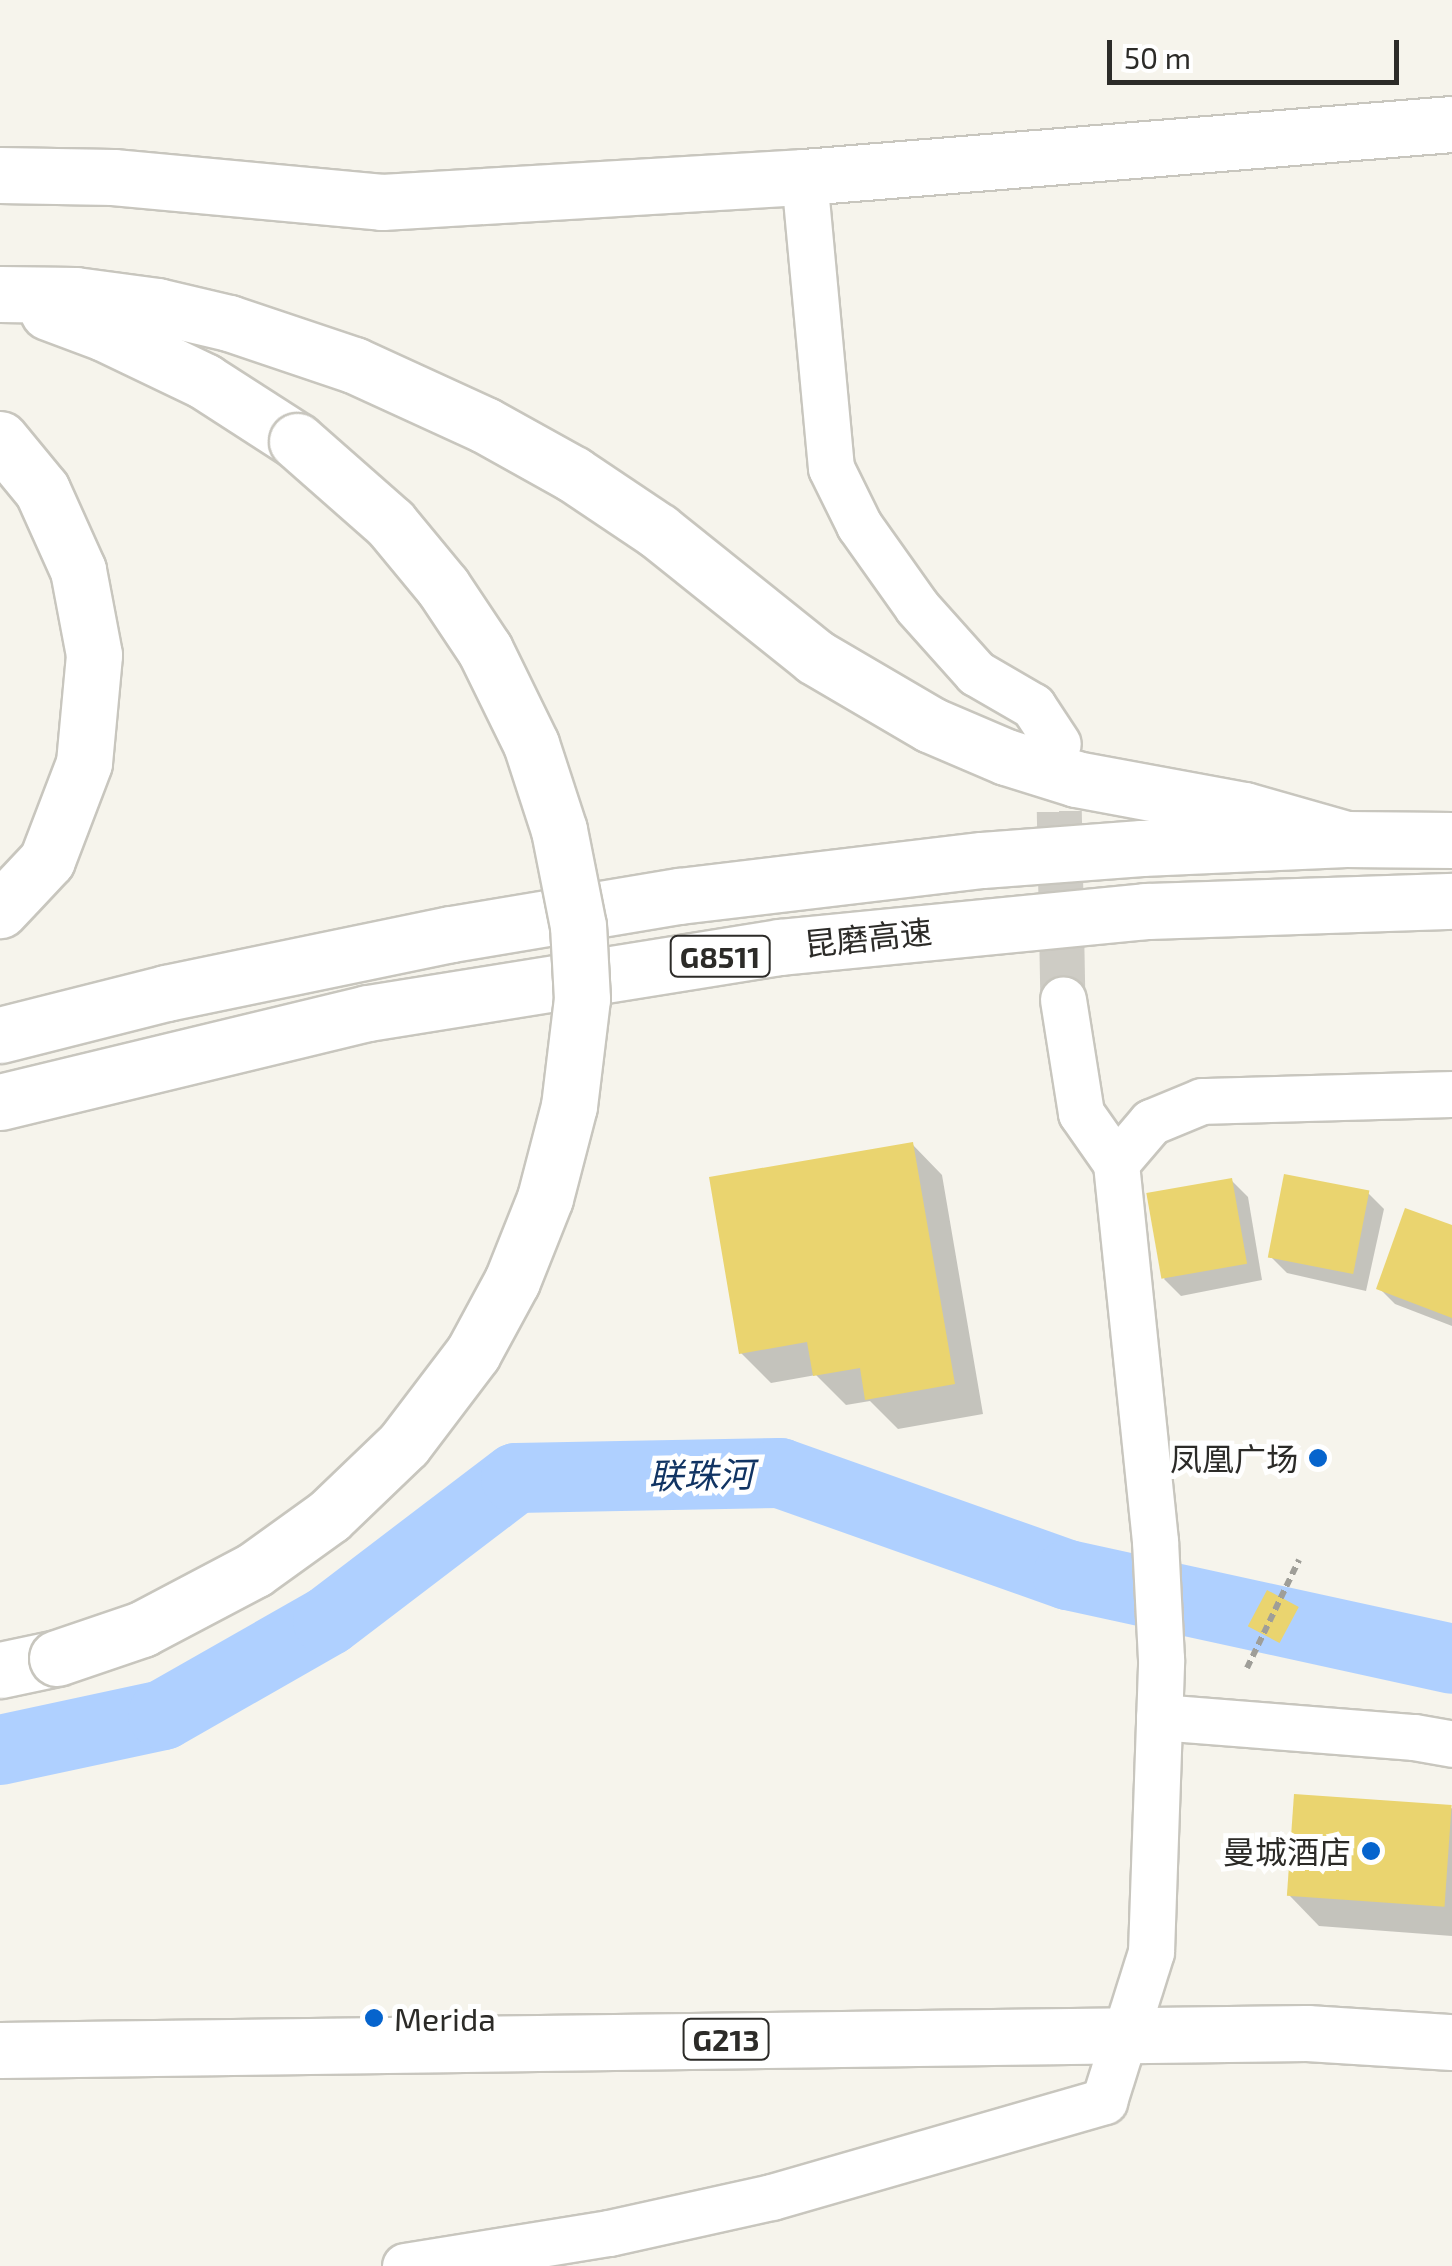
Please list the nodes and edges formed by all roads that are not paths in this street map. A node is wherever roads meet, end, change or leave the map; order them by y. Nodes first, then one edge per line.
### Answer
1 (1452, 124) edge
2 (0, 175) edge
3 (804, 177) junction
4 (0, 295) edge
5 (0, 324) edge
6 (0, 439) edge
7 (290, 450) junction
8 (1058, 744) tunnel mouth
9 (1346, 839) junction
10 (1452, 840) edge
11 (1452, 901) edge
12 (0, 910) edge
13 (1064, 1000) tunnel mouth
14 (0, 1035) edge
15 (1452, 1094) edge
16 (0, 1102) edge
17 (1116, 1163) junction
18 (36, 1646) edge
19 (0, 1670) edge
20 (1160, 1717) junction
21 (1452, 1744) edge
22 (1128, 2035) junction
23 (1452, 2042) edge
24 (0, 2050) edge
25 (404, 2266) edge

1 - 3 main road
2 - 3 main road
3 - 8 street
4 - 7 main road
4 - 9 main road
5 - 7 main road
6 - 12 main road
7 - 18 main road
9 - 10 main road, 昆磨高速 / G8511
9 - 14 main road, 昆磨高速 / G8511
11 - 16 main road, 昆磨高速 / G8511
13 - 17 street
15 - 17 street
17 - 20 street
18 - 19 main road
20 - 21 street
20 - 22 street
22 - 23 main road, G213
22 - 24 main road, G213
22 - 25 street

